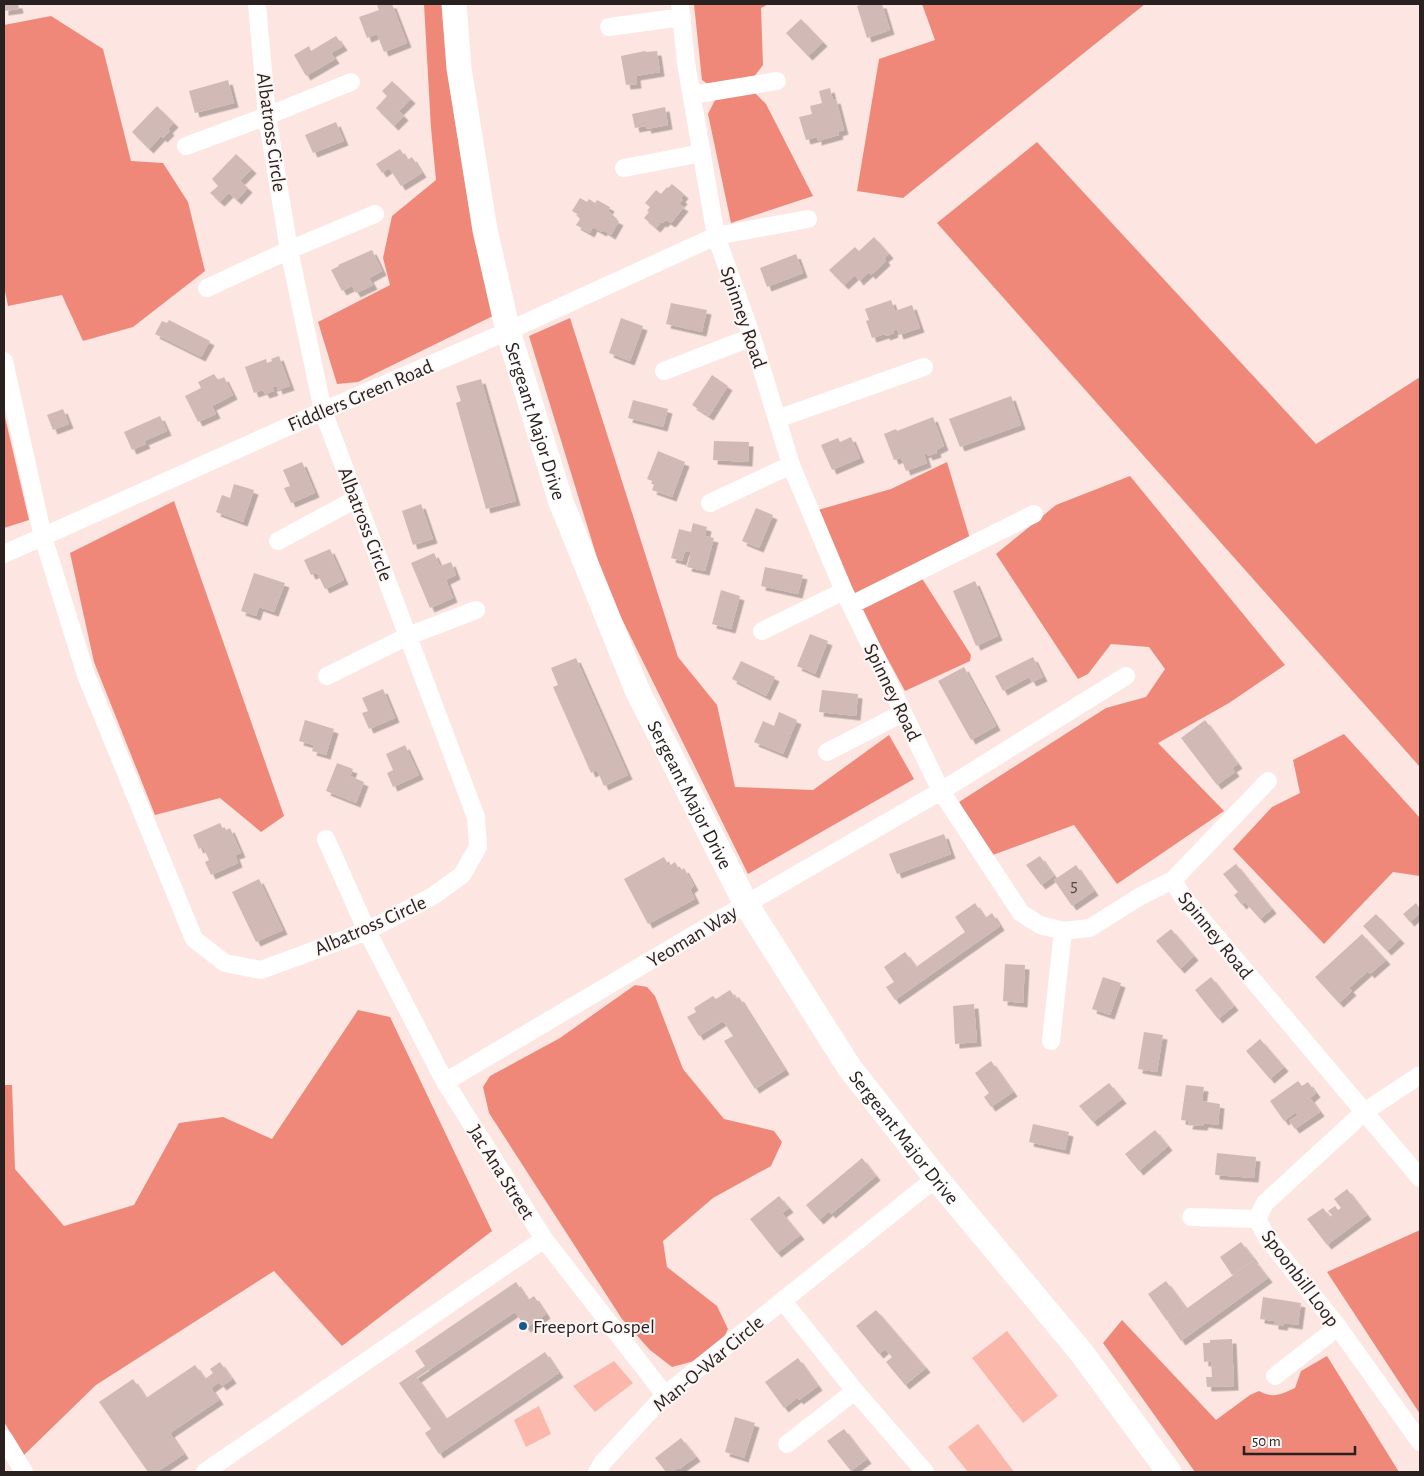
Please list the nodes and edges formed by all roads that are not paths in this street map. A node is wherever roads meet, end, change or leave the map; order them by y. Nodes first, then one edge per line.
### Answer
1 (257, 4) edge
2 (454, 4) edge
3 (681, 10) edge
4 (609, 26) dead end
5 (777, 81) dead end
6 (351, 82) dead end
7 (692, 95) junction
8 (268, 116) junction
9 (186, 146) dead end
10 (702, 153) junction
11 (624, 168) dead end
12 (375, 214) dead end
13 (808, 219) dead end
14 (716, 236) junction
15 (289, 250) junction
16 (207, 288) dead end
17 (508, 331) junction
18 (752, 337) junction
19 (4, 362) edge
20 (924, 367) dead end
21 (664, 371) dead end
22 (323, 411) junction
23 (777, 419) junction
24 (791, 465) junction
25 (356, 499) junction
26 (710, 503) dead end
27 (1034, 514) dead end
28 (43, 537) junction
29 (278, 541) dead end
30 (4, 554) edge
31 (847, 598) junction
32 (476, 610) dead end
33 (762, 630) dead end
34 (408, 636) junction
35 (326, 676) dead end
36 (1126, 676) dead end
37 (903, 713) junction
38 (827, 752) dead end
39 (1268, 781) dead end
40 (940, 791) junction
41 (326, 839) dead end
42 (1172, 880) junction
43 (746, 904) junction
44 (367, 931) junction
45 (1063, 931) junction
46 (1051, 1040) dead end
47 (1420, 1076) edge
48 (445, 1082) junction
49 (1364, 1112) junction
50 (936, 1178) junction
51 (1420, 1178) edge
52 (1191, 1216) dead end
53 (1257, 1219) junction
54 (544, 1239) junction
55 (783, 1301) junction
56 (1338, 1327) junction
57 (1274, 1376) dead end
58 (855, 1390) junction
59 (664, 1395) junction
60 (4, 1440) edge
61 (1420, 1442) edge
62 (787, 1444) dead end
63 (24, 1472) edge
64 (205, 1472) edge
65 (597, 1472) edge
66 (925, 1472) edge
67 (1169, 1472) edge

1 - 8 street, Albatross Circle
2 - 17 street, Sergeant Major Drive
3 - 4 street
3 - 7 street, Spinney Road
5 - 7 street
6 - 8 street
7 - 10 street, Spinney Road
8 - 9 street
8 - 15 street, Albatross Circle
10 - 11 street
10 - 14 street, Spinney Road
12 - 15 street
13 - 14 street, Fiddlers Green Road
14 - 17 street, Fiddlers Green Road
14 - 18 street, Spinney Road
15 - 16 street
15 - 22 street, Albatross Circle
17 - 22 street, Fiddlers Green Road
17 - 43 street, Sergeant Major Drive
18 - 21 street
18 - 23 street, Spinney Road
19 - 28 street, Albatross Circle
20 - 23 street
22 - 25 street, Albatross Circle
22 - 28 street, Fiddlers Green Road
23 - 24 street, Spinney Road
24 - 26 street
24 - 31 street, Spinney Road
25 - 29 street
25 - 34 street, Albatross Circle
27 - 31 street
28 - 30 street, Fiddlers Green Road
28 - 44 street, Albatross Circle
31 - 33 street
31 - 37 street, Spinney Road
32 - 34 street
34 - 35 street
34 - 44 street, Albatross Circle
36 - 40 street, Yeoman Way
37 - 38 street
37 - 40 street, Spinney Road
39 - 42 street
40 - 43 street, Yeoman Way
40 - 45 street, Spinney Road
41 - 44 street, Jac Ana Street
42 - 45 street, Spinney Road
42 - 49 street, Spinney Road
43 - 48 street, Yeoman Way
43 - 50 street, Sergeant Major Drive
44 - 48 street, Jac Ana Street
45 - 46 street
47 - 49 street, Spoonbill Loop
48 - 54 street, Jac Ana Street
49 - 51 street, Spinney Road
49 - 53 street, Spoonbill Loop
50 - 55 street, Man-O-War Circle
50 - 67 street, Sergeant Major Drive
52 - 53 street
53 - 56 street, Spoonbill Loop
54 - 59 street, Jac Ana Street
54 - 64 street
55 - 58 street, Man-O-War Circle
55 - 59 street, Man-O-War Circle
56 - 57 street
56 - 61 street, Spoonbill Loop
58 - 62 street
58 - 66 street, Man-O-War Circle
59 - 65 street, Man-O-War Circle
60 - 63 street

